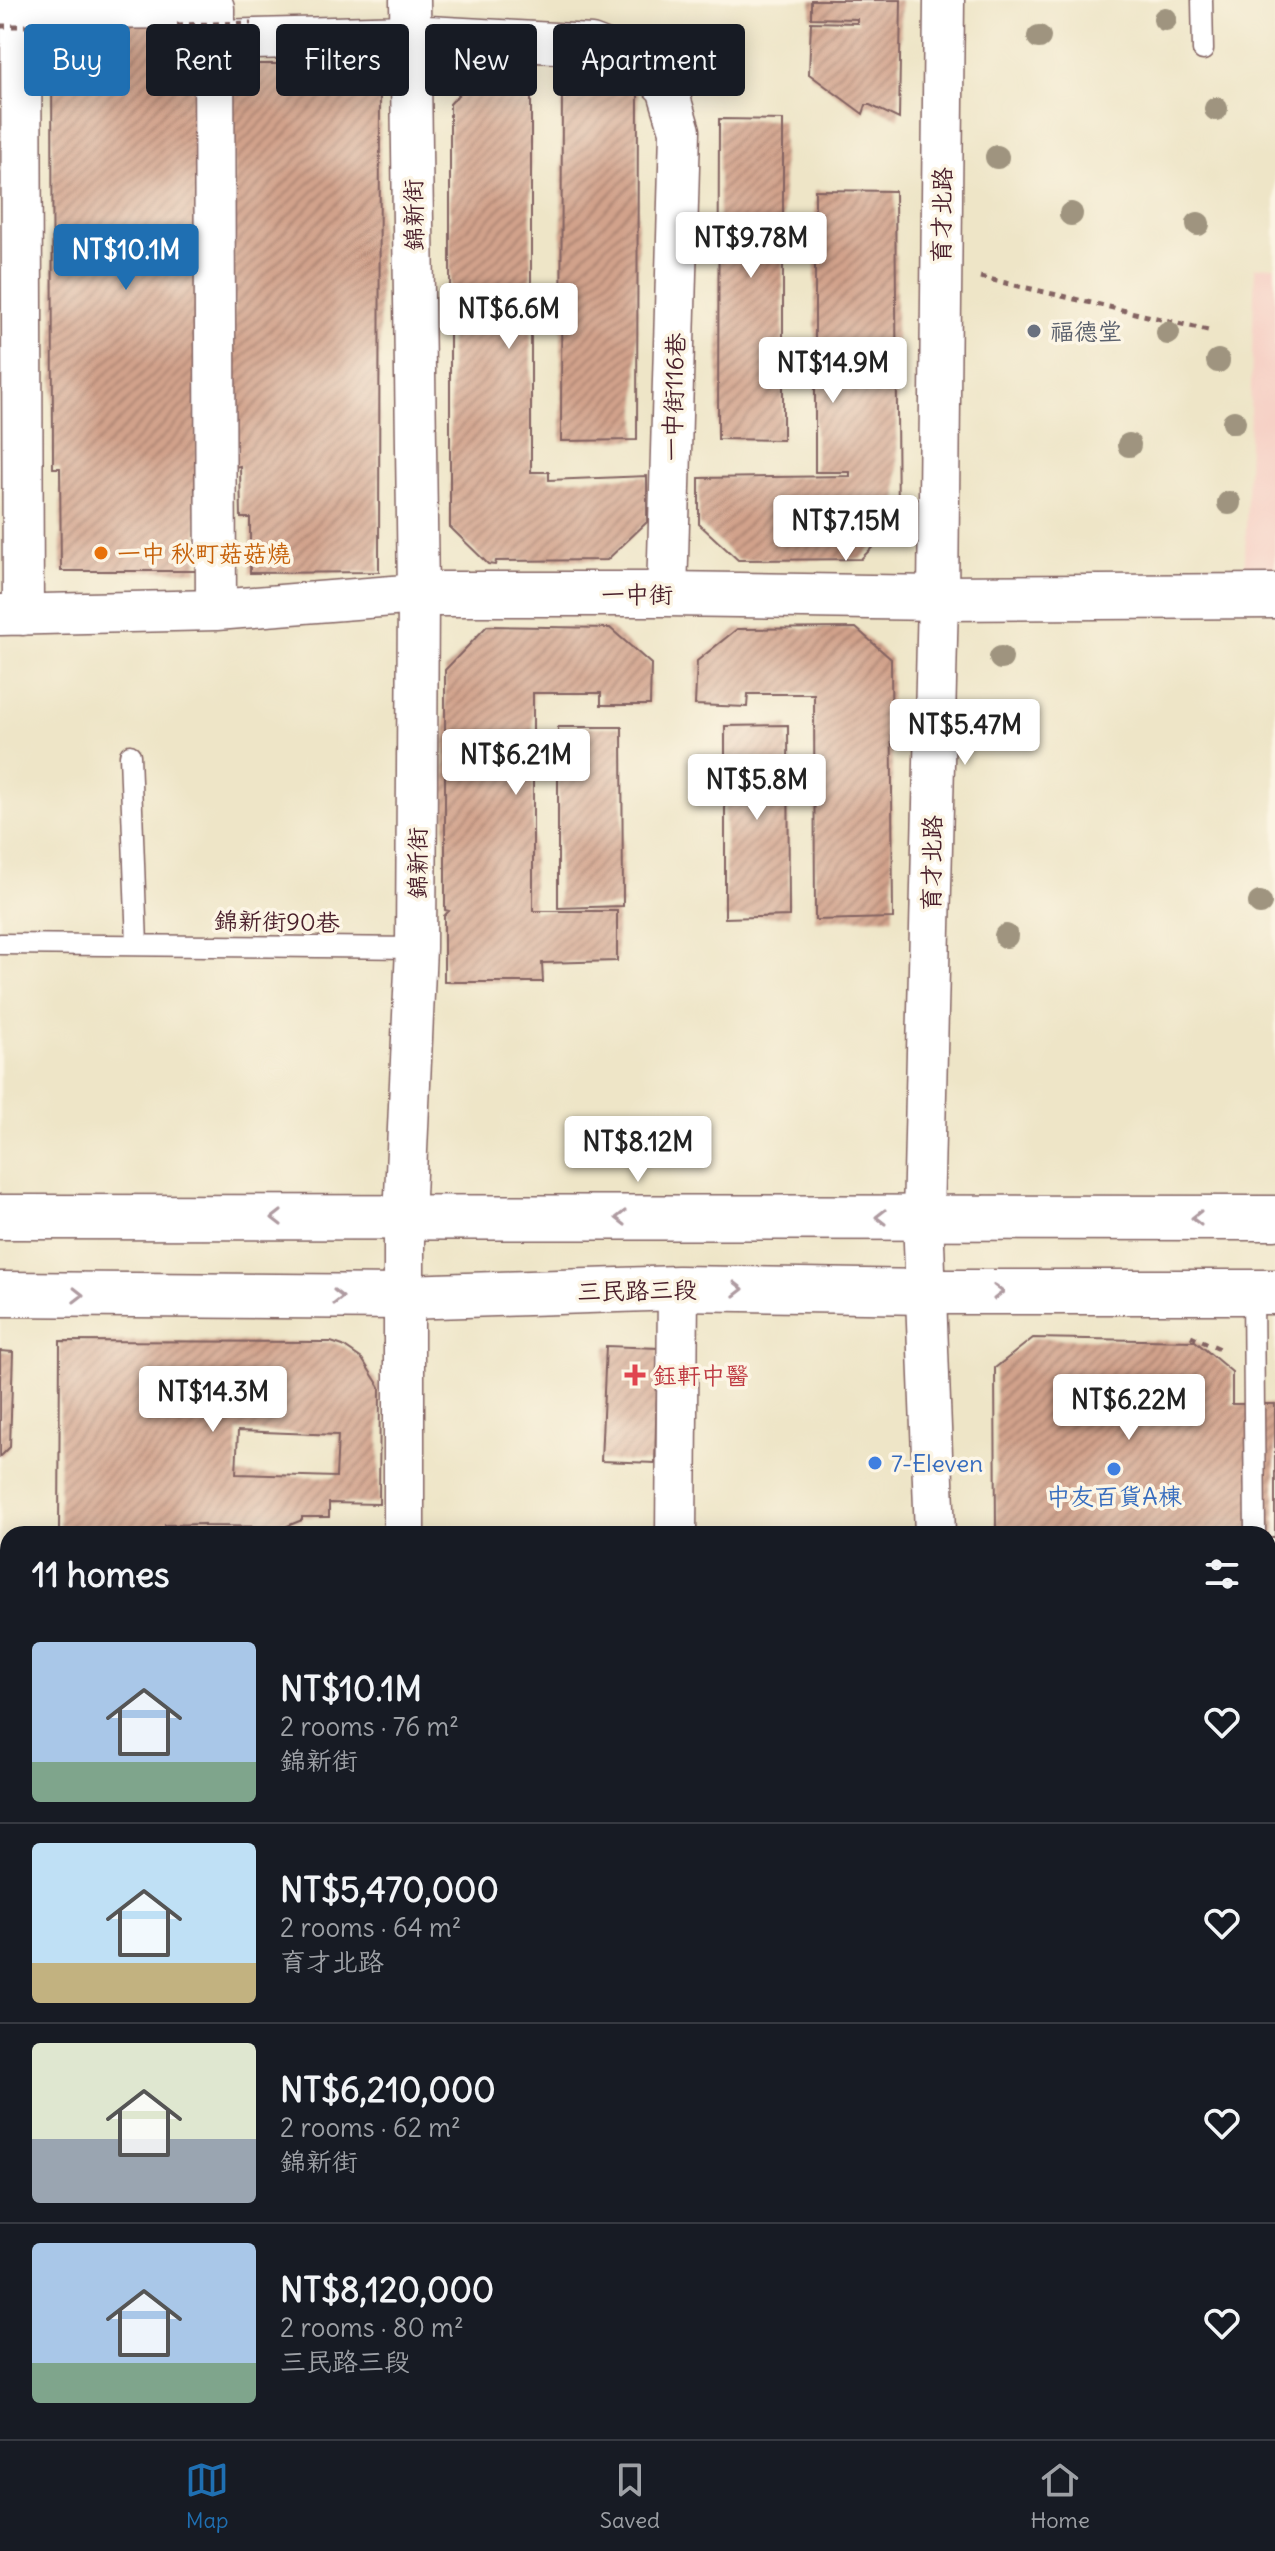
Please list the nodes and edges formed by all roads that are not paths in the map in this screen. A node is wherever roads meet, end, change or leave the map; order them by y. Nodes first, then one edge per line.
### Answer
1 (944, 0) edge
2 (1202, 0) edge
3 (6, 10) edge
4 (410, 17) edge
5 (214, 24) edge
6 (260, 35) edge
7 (1203, 50) dead end
8 (214, 96) edge
9 (418, 594) junction
10 (667, 594) junction
11 (1275, 596) edge
12 (938, 598) junction
13 (216, 610) junction
14 (12, 615) edge
15 (130, 755) dead end
16 (0, 944) edge
17 (137, 945) junction
18 (416, 948) junction
19 (0, 1217) edge
20 (923, 1217) junction
21 (404, 1218) junction
22 (1275, 1218) edge
23 (678, 1288) junction
24 (928, 1292) junction
25 (1264, 1292) edge
26 (0, 1294) edge
27 (405, 1297) junction
28 (404, 1526) edge
29 (676, 1526) edge
30 (935, 1526) edge
31 (1255, 1526) edge

1 - 12 street, 育才北路
2 - 7 lane
3 - 5 street
3 - 14 street
4 - 6 street, 一中街116巷
4 - 9 street, 錦新街
4 - 10 street, 一中街116巷
8 - 13 street
9 - 10 main road, 一中街
9 - 13 street, 一中街
9 - 18 street, 錦新街
10 - 12 main road, 一中街
11 - 12 main road, 一中街
12 - 20 street, 育才北路
13 - 14 street, 一中街
15 - 17 lane
16 - 17 lane, 錦新街90巷
17 - 18 lane, 錦新街90巷
18 - 21 street, 錦新街
21 -> 19 main road
20 -> 21 main road
22 -> 20 main road
20 - 24 street, 育才北路
21 - 27 street, 錦新街
23 -> 24 main road, 三民路三段
23 - 27 main road, 三民路三段
23 - 29 street
24 -> 25 main road, 三民路三段
24 - 30 street, 育才北路
25 - 31 lane
26 -> 27 main road, 三民路三段
27 - 28 street, 錦新街

